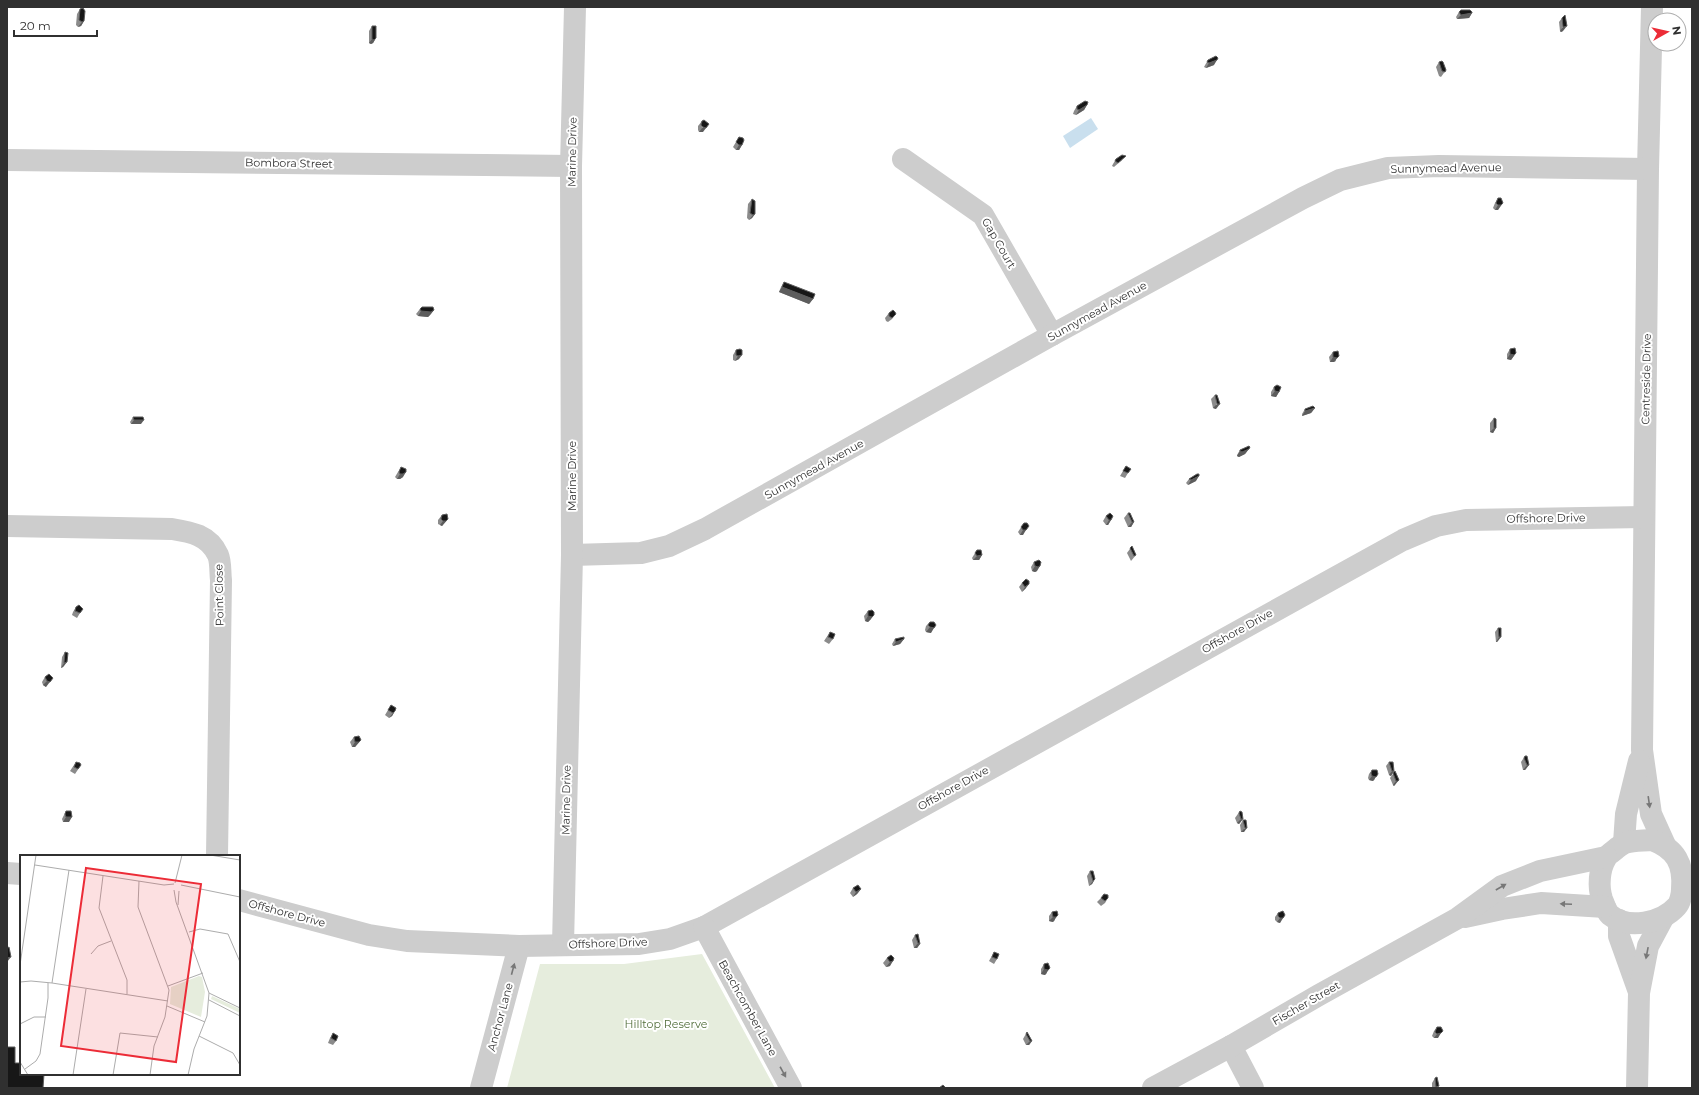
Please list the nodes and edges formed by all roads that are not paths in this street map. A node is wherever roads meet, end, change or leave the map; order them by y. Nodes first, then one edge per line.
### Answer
1 (575, 7) edge
2 (1652, 7) edge
3 (903, 159) dead end
4 (7, 160) edge
5 (571, 166) junction
6 (1648, 169) junction
7 (1052, 335) junction
8 (1644, 517) junction
9 (7, 526) edge
10 (572, 555) junction
11 (1642, 750) junction
12 (1624, 843) junction
13 (217, 855) edge
14 (1678, 855) edge
15 (1606, 857) junction
16 (7, 873) edge
17 (20, 874) edge
18 (240, 900) edge
19 (1678, 908) edge
20 (1612, 914) junction
21 (1458, 918) junction
22 (704, 927) junction
23 (563, 944) junction
24 (519, 946) junction
25 (1639, 993) junction
26 (1232, 1046) junction
27 (481, 1088) edge
28 (791, 1088) edge
29 (1153, 1088) edge
30 (1253, 1088) edge
31 (1637, 1088) edge

1 - 5 street, Marine Drive
2 - 6 street, Centreside Drive
3 - 7 street, Gap Court
4 - 5 street, Bombora Street
5 - 10 street, Marine Drive
6 - 7 street, Sunnymead Avenue
6 - 8 street, Centreside Drive
7 - 10 street, Sunnymead Avenue
8 - 11 street, Centreside Drive
8 - 22 street, Offshore Drive
9 - 13 street, Point Close
10 - 23 street, Marine Drive
11 - 12 street, Centreside Drive
11 -> 14 street, Centreside Drive
12 - 14 street
12 - 15 street, Fischer Street
14 - 19 street
15 - 20 street
21 -> 15 street, Fischer Street
16 - 17 street
18 - 24 street, Offshore Drive
19 - 20 street, Fischer Street
19 -> 25 street
20 -> 21 street, Fischer Street
20 - 25 street
21 - 26 street, Fischer Street
22 - 23 street, Offshore Drive
22 -> 28 street, Beachcomber Lane
23 - 24 street, Offshore Drive
27 -> 24 street, Anchor Lane
25 - 31 street
26 - 29 street, Fischer Street
26 - 30 street

